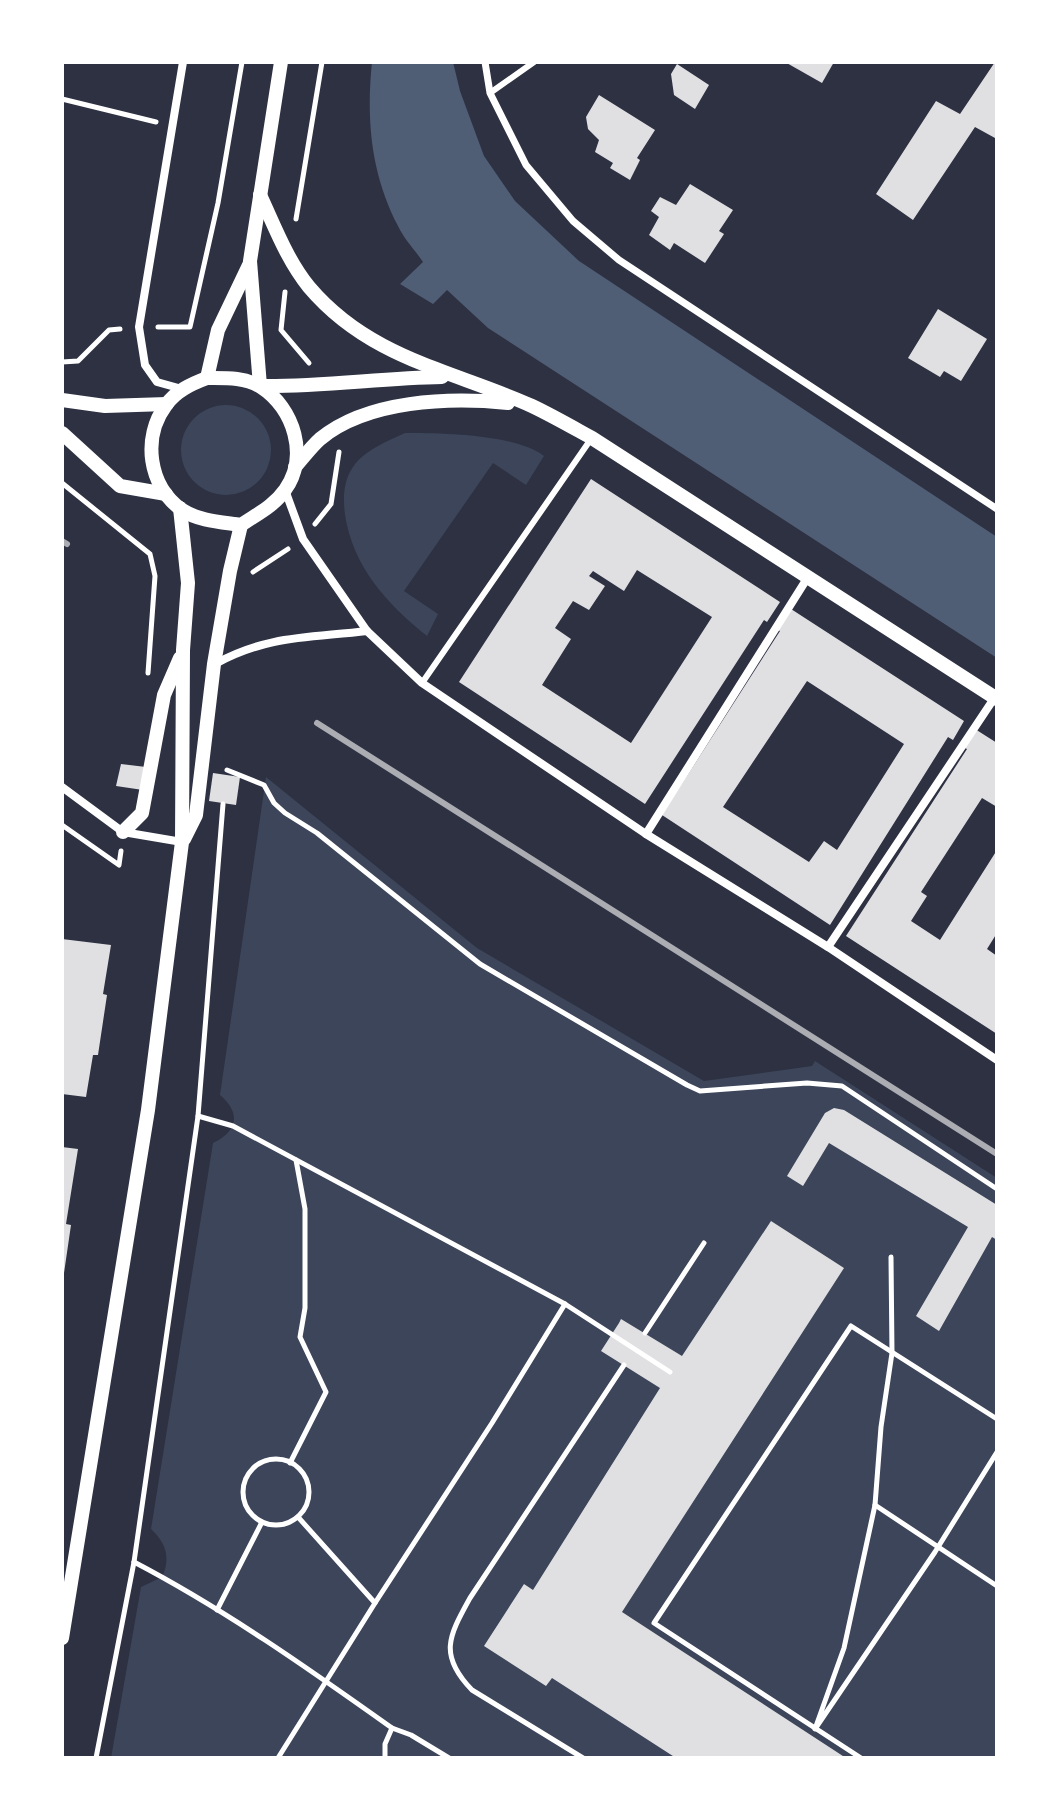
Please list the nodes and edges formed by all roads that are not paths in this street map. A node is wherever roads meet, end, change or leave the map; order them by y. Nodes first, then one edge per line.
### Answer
1 (183, 62) edge
2 (281, 62) edge
3 (485, 62) edge
4 (534, 62) edge
5 (490, 93) junction
6 (260, 195) junction
7 (250, 261) junction
8 (451, 377) junction
9 (207, 378) junction
10 (260, 386) junction
11 (183, 389) junction
12 (62, 400) edge
13 (167, 404) junction
14 (532, 406) junction
15 (62, 433) edge
16 (592, 438) junction
17 (295, 467) junction
18 (285, 490) junction
19 (166, 494) junction
20 (180, 508) junction
21 (997, 509) edge
22 (241, 525) junction
23 (808, 577) junction
24 (367, 631) junction
25 (183, 650) junction
26 (214, 664) junction
27 (422, 683) junction
28 (996, 698) edge
29 (62, 787) edge
30 (123, 832) junction
31 (646, 834) junction
32 (182, 842) junction
33 (828, 947) junction
34 (997, 1060) edge
35 (62, 1638) edge

1 - 11 street
2 - 6 street
3 - 5 street
4 - 5 lane
5 - 21 street
6 - 7 street
6 - 8 street
7 - 9 street
7 - 10 street
8 - 10 street
8 - 14 street
9 - 10 street
9 - 11 street
10 - 17 street
11 - 13 street
12 - 13 street
13 - 19 street
14 - 16 street
14 - 17 street
15 - 19 street
16 - 23 street
16 - 27 lane
17 - 18 street
18 - 22 street
18 - 24 street
19 - 20 street
20 - 22 street
20 - 25 street
22 - 26 street
23 - 28 street
23 - 31 street
24 - 26 street
24 - 27 street
25 - 30 street
25 - 32 street
26 - 32 street
27 - 31 street
28 - 33 street
29 - 30 street
30 - 32 street
31 - 33 street
32 - 35 street
33 - 34 street

